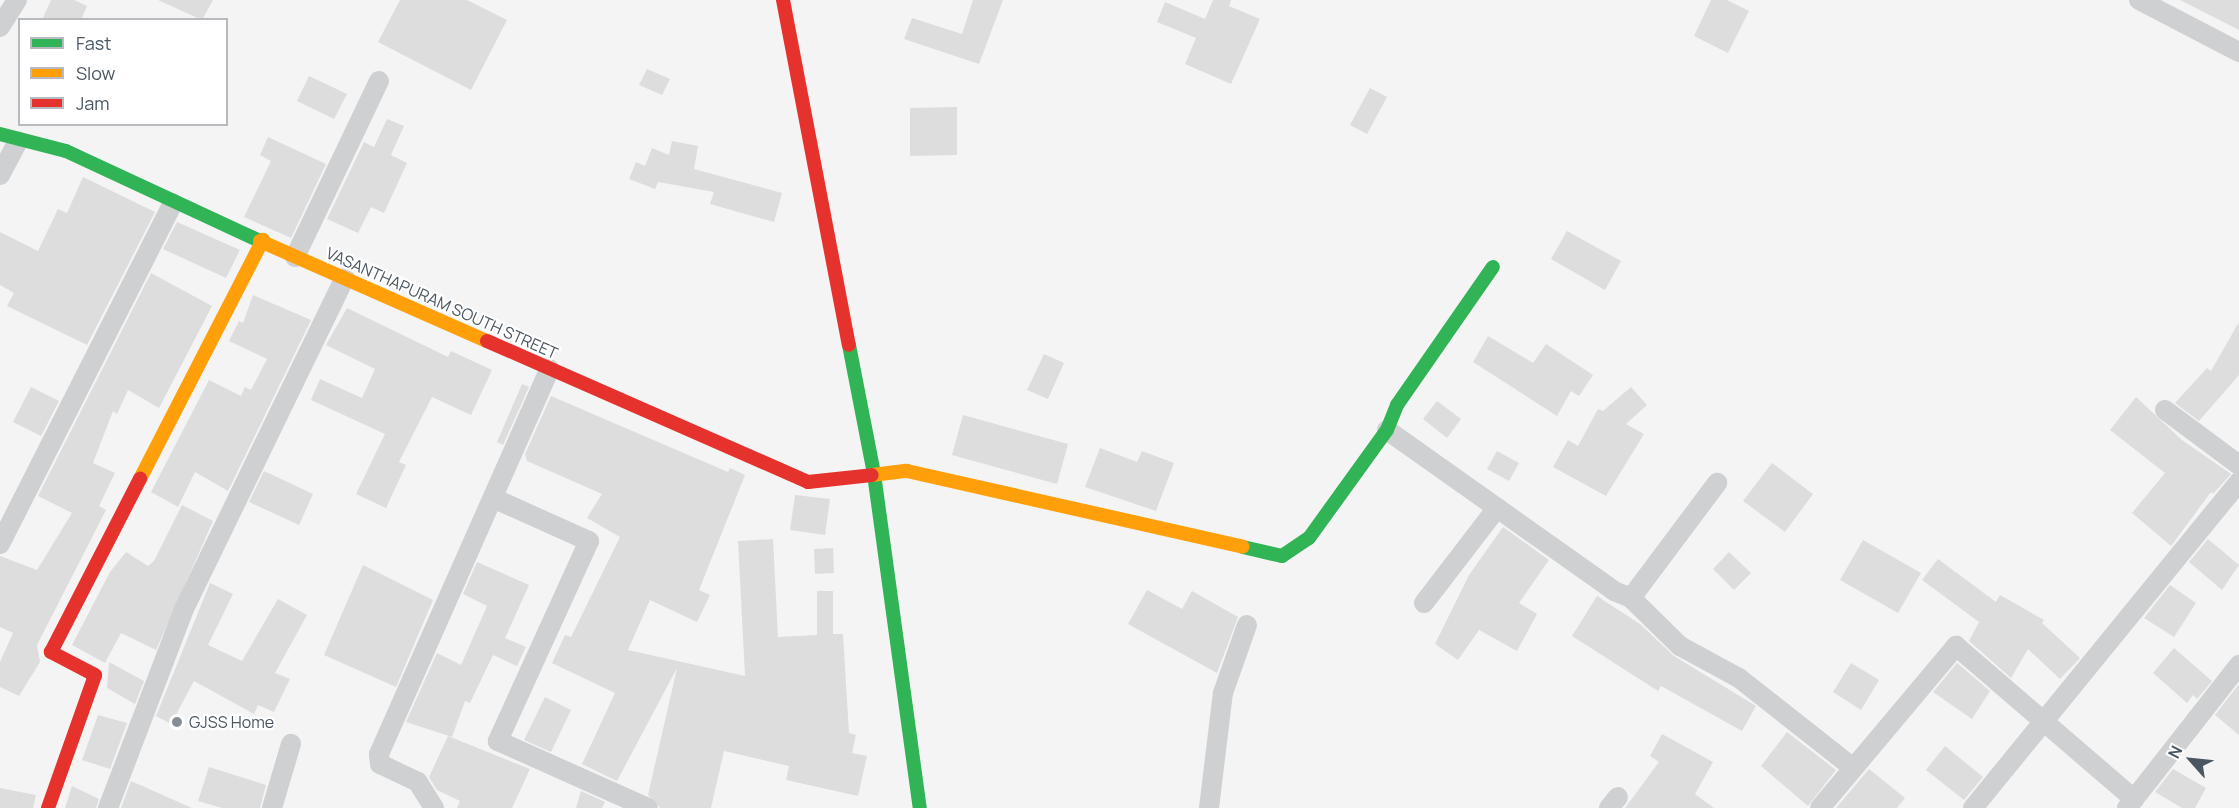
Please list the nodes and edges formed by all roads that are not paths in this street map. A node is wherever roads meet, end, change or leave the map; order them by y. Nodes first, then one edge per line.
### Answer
1 (17, 0) edge
2 (783, 0) edge
3 (2139, 0) edge
4 (0, 27) edge
5 (2239, 52) edge
6 (379, 81) dead end
7 (9, 137) edge
8 (0, 175) edge
9 (173, 203) junction
10 (263, 240) junction
11 (295, 257) junction
12 (1493, 267) dead end
13 (345, 278) junction
14 (550, 369) junction
15 (2165, 410) dead end
16 (1387, 430) junction
17 (2239, 465) edge
18 (874, 474) junction
19 (2239, 482) edge
20 (1717, 483) dead end
21 (495, 500) junction
22 (1497, 508) junction
23 (0, 544) edge
24 (1632, 598) junction
25 (1424, 603) dead end
26 (1247, 625) dead end
27 (2239, 665) edge
28 (2043, 723) junction
29 (291, 744) dead end
30 (1852, 767) junction
31 (2131, 803) edge
32 (48, 808) edge
33 (108, 808) edge
34 (272, 808) edge
35 (434, 808) edge
36 (648, 808) edge
37 (920, 808) edge
38 (1209, 808) edge
39 (1820, 808) edge
40 (1972, 808) edge

1 - 4 street
2 - 18 street
3 - 5 street
6 - 11 street
7 - 8 street
7 - 9 street, VASANTHAPURAM SOUTH STREET
9 - 10 street, VASANTHAPURAM SOUTH STREET
9 - 23 street
10 - 11 street, VASANTHAPURAM SOUTH STREET
10 - 32 street
11 - 13 street, VASANTHAPURAM SOUTH STREET
12 - 16 street, VASANTHAPURAM SOUTH STREET
13 - 14 street, VASANTHAPURAM SOUTH STREET
13 - 33 street
14 - 18 street, VASANTHAPURAM SOUTH STREET
14 - 21 street
15 - 17 street
16 - 18 street, VASANTHAPURAM SOUTH STREET
16 - 22 street
18 - 37 street
19 - 28 street
20 - 24 street
21 - 35 street
21 - 36 street
22 - 24 street
22 - 25 street
24 - 30 street
26 - 38 street
27 - 31 street
28 - 30 street
28 - 31 street
28 - 40 street
29 - 34 street
30 - 39 street

